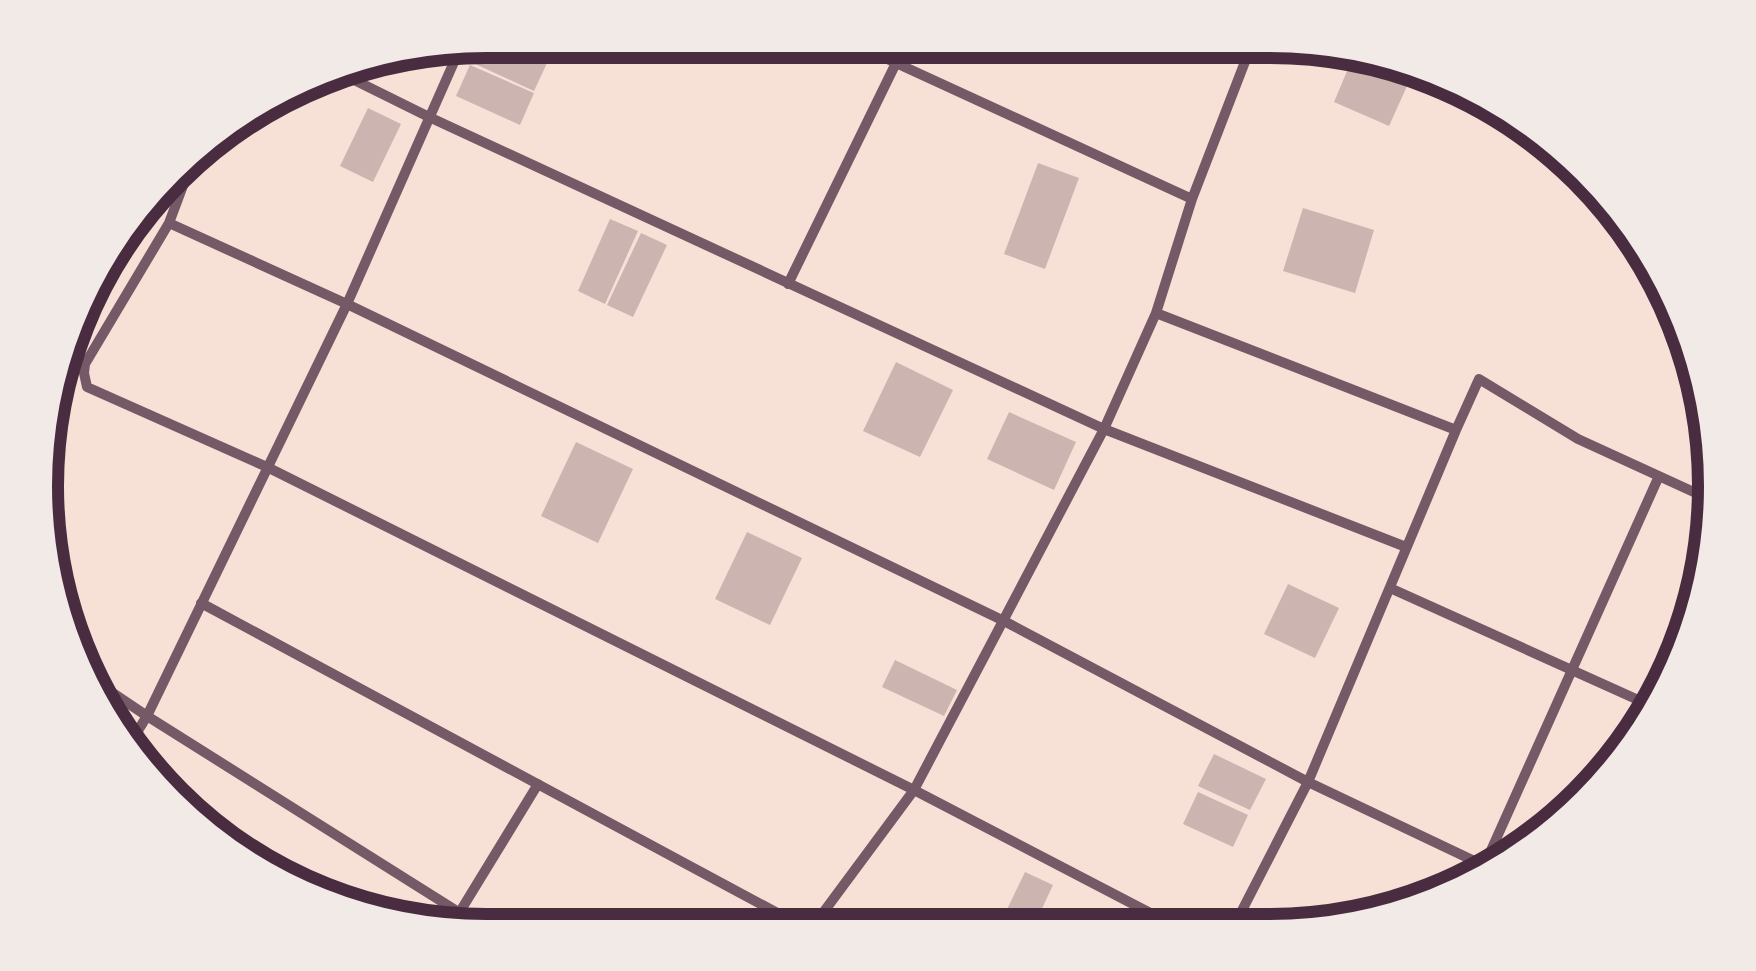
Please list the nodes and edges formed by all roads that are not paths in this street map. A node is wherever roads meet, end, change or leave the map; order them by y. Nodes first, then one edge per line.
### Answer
1 (456, 58) edge
2 (885, 58) edge
3 (897, 58) edge
4 (1246, 58) edge
5 (896, 63) junction
6 (352, 79) edge
7 (429, 118) junction
8 (184, 182) edge
9 (1192, 199) junction
10 (169, 222) junction
11 (788, 284) junction
12 (347, 304) junction
13 (1156, 313) junction
14 (1104, 428) junction
15 (1456, 430) junction
16 (267, 466) junction
17 (1659, 476) junction
18 (1698, 494) edge
19 (1406, 547) junction
20 (1390, 588) junction
21 (201, 604) junction
22 (1004, 621) junction
23 (1570, 670) junction
24 (111, 692) edge
25 (1640, 701) edge
26 (147, 716) junction
27 (137, 733) edge
28 (1308, 782) junction
29 (538, 784) junction
30 (914, 790) junction
31 (1492, 851) edge
32 (1474, 862) edge
33 (460, 913) joint
34 (781, 914) edge
35 (820, 914) edge
36 (1152, 914) edge
37 (1240, 914) edge

1 - 7 street
2 - 5 street
3 - 5 street
4 - 9 street
5 - 9 street
5 - 11 street
6 - 7 street
7 - 11 street
7 - 12 street
8 - 10 street
9 - 13 street
10 - 12 street
10 - 16 street
11 - 14 street
12 - 16 street
12 - 22 street
13 - 14 street
13 - 15 street
14 - 19 street
14 - 22 street
15 - 17 street
15 - 19 street
16 - 21 street
16 - 30 street
17 - 18 street
17 - 23 street
19 - 20 street
20 - 23 street
20 - 28 street
21 - 26 street
21 - 29 street
22 - 28 street
22 - 30 street
23 - 25 street
23 - 31 street
24 - 26 street
26 - 27 street
26 - 33 street
28 - 32 street
28 - 37 street
29 - 33 street
29 - 34 street
30 - 35 street
30 - 36 street

